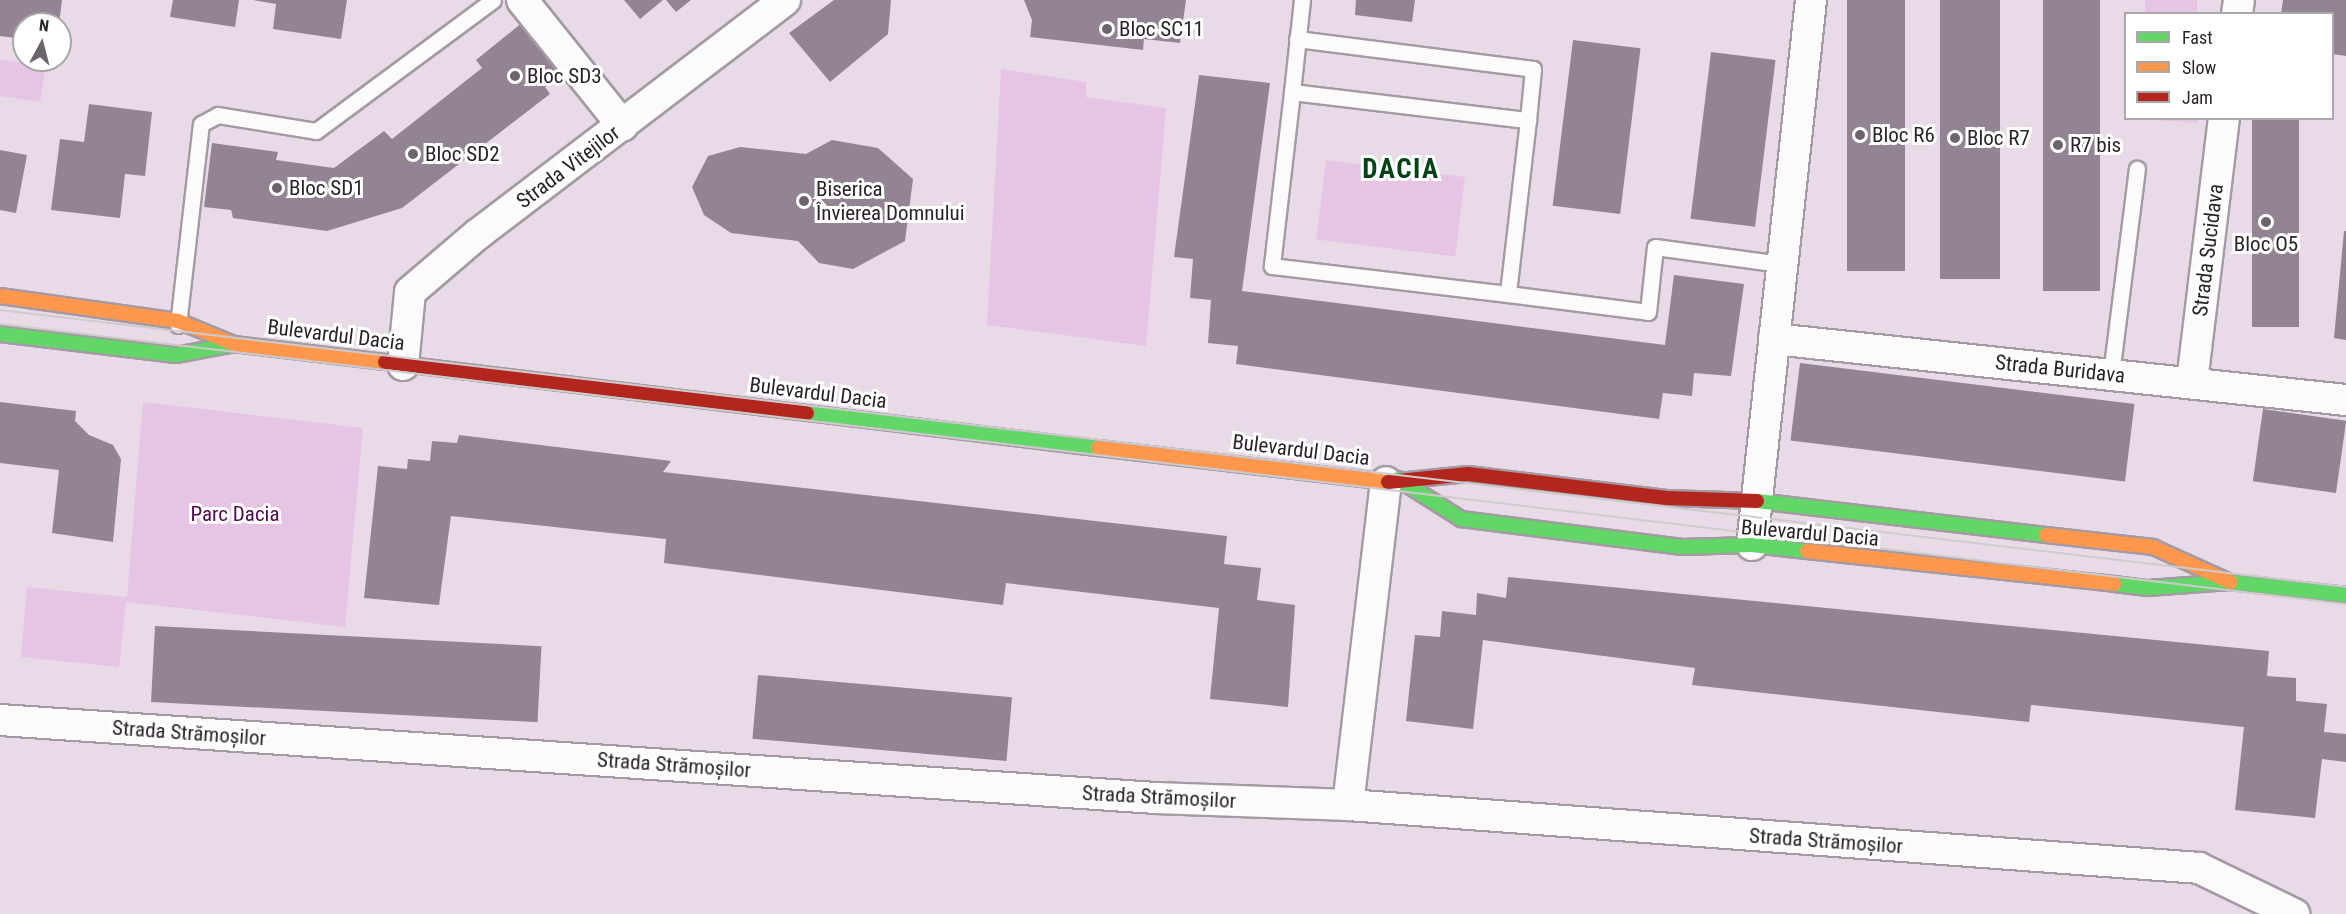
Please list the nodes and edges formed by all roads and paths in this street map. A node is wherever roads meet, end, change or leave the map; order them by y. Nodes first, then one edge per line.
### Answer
1 (492, 0) edge
2 (522, 0) edge
3 (785, 0) edge
4 (1302, 0) edge
5 (1811, 0) edge
6 (1297, 39) junction
7 (1292, 92) junction
8 (1528, 120) junction
9 (2224, 120) edge
10 (623, 126) junction
11 (2137, 169) dead end
12 (1781, 264) junction
13 (1508, 294) junction
14 (0, 296) edge
15 (178, 321) junction
16 (0, 334) edge
17 (1774, 339) junction
18 (234, 344) junction
19 (176, 355) junction
20 (403, 365) junction
21 (2111, 374) junction
22 (2192, 382) junction
23 (2346, 400) edge
24 (1392, 480) junction
25 (1757, 501) junction
26 (1752, 546) junction
27 (2230, 582) junction
28 (2346, 595) edge
29 (0, 720) edge
30 (1348, 805) junction
31 (2294, 914) edge

1 - 15 lane
2 - 10 street
3 - 10 street, Strada Vitejilor
4 - 6 lane
5 - 12 street
6 - 7 lane
6 - 8 lane
7 - 8 lane
7 - 13 lane
8 - 13 lane
9 - 22 street, Strada Sucidava
10 - 20 street, Strada Vitejilor
11 - 21 lane
12 - 13 lane
12 - 17 street
14 - 15 street, Bulevardul Dacia
15 - 18 street, Bulevardul Dacia
15 - 19 lane
16 - 19 street, Bulevardul Dacia
17 - 21 street, Strada Buridava
17 - 25 street
18 - 19 street, Bulevardul Dacia
18 - 20 street, Bulevardul Dacia
20 - 24 street, Bulevardul Dacia
21 - 22 street, Strada Buridava
22 - 23 street, Strada Buridava
24 - 25 street, Bulevardul Dacia
24 - 26 street, Bulevardul Dacia
24 - 30 street
25 - 26 street
25 - 27 street, Bulevardul Dacia
26 - 27 street, Bulevardul Dacia
27 - 28 street, Bulevardul Dacia
29 - 30 street, Strada Strămoșilor
30 - 31 street, Strada Strămoșilor

